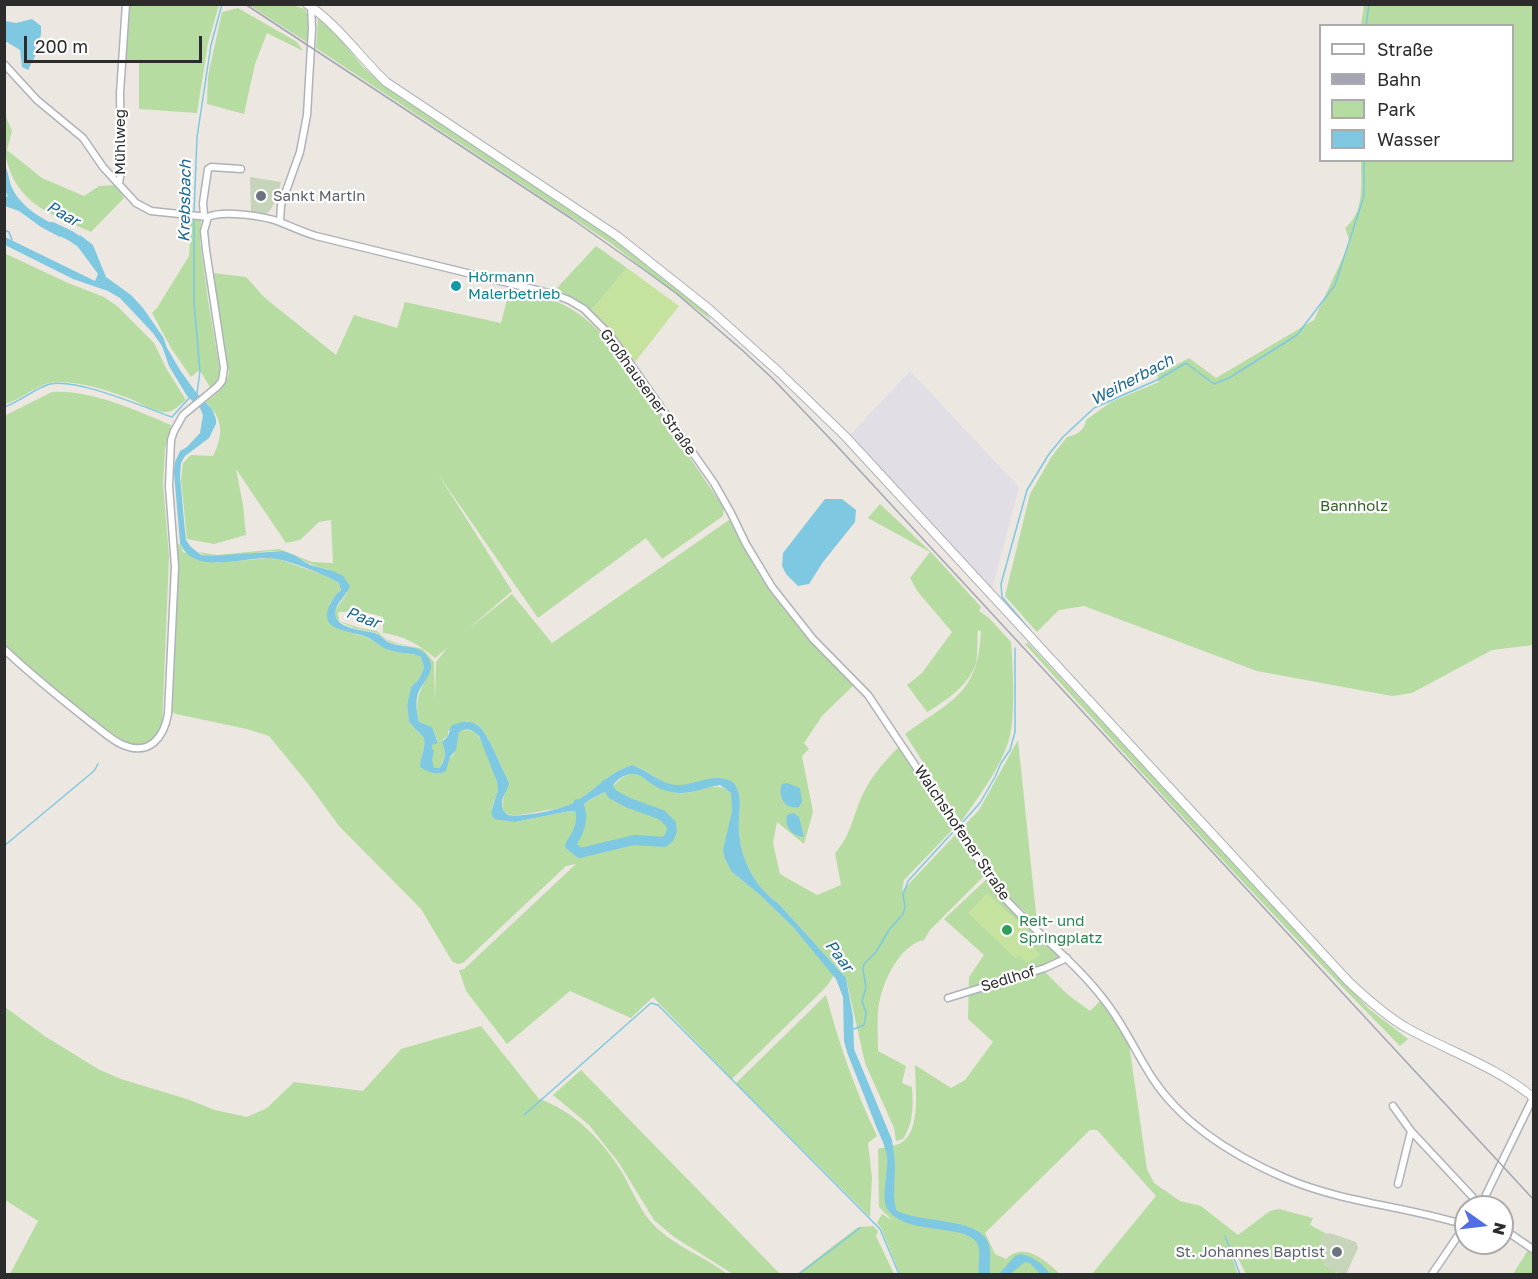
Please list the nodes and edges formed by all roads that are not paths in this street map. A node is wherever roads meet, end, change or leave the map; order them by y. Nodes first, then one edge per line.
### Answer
1 (126, 4) edge
2 (309, 5) edge
3 (4, 64) edge
4 (241, 169) dead end
5 (119, 183) junction
6 (281, 205) junction
7 (203, 216) junction
8 (272, 219) junction
9 (280, 222) junction
10 (4, 649) edge
11 (856, 682) joint
12 (1067, 958) junction
13 (948, 998) dead end
14 (1533, 1097) edge
15 (1393, 1106) dead end
16 (1411, 1131) junction
17 (1398, 1184) dead end
18 (1469, 1195) edge
19 (1486, 1195) edge
20 (1451, 1221) junction
21 (1454, 1222) edge
22 (1454, 1229) edge
23 (1514, 1237) edge
24 (1454, 1242) edge
25 (1533, 1250) edge
26 (1432, 1275) edge

1 - 5 street, Mühlweg
2 - 6 street
2 - 14 street
3 - 5 street
4 - 7 street
5 - 7 street, Mühlweg
6 - 8 street
6 - 9 street
7 - 8 street, Mühlweg
7 - 10 street
8 - 9 street, Großhausener Straße
9 - 11 street, Großhausener Straße
11 - 12 street, Walchshofener Straße
12 - 13 street, Sedlhof
12 - 20 street, Walchshofener Straße
14 - 19 street
15 - 16 street
16 - 17 street
16 - 18 street
20 - 21 street, Walchshofener Straße
20 - 22 street
23 - 25 street
24 - 26 street

